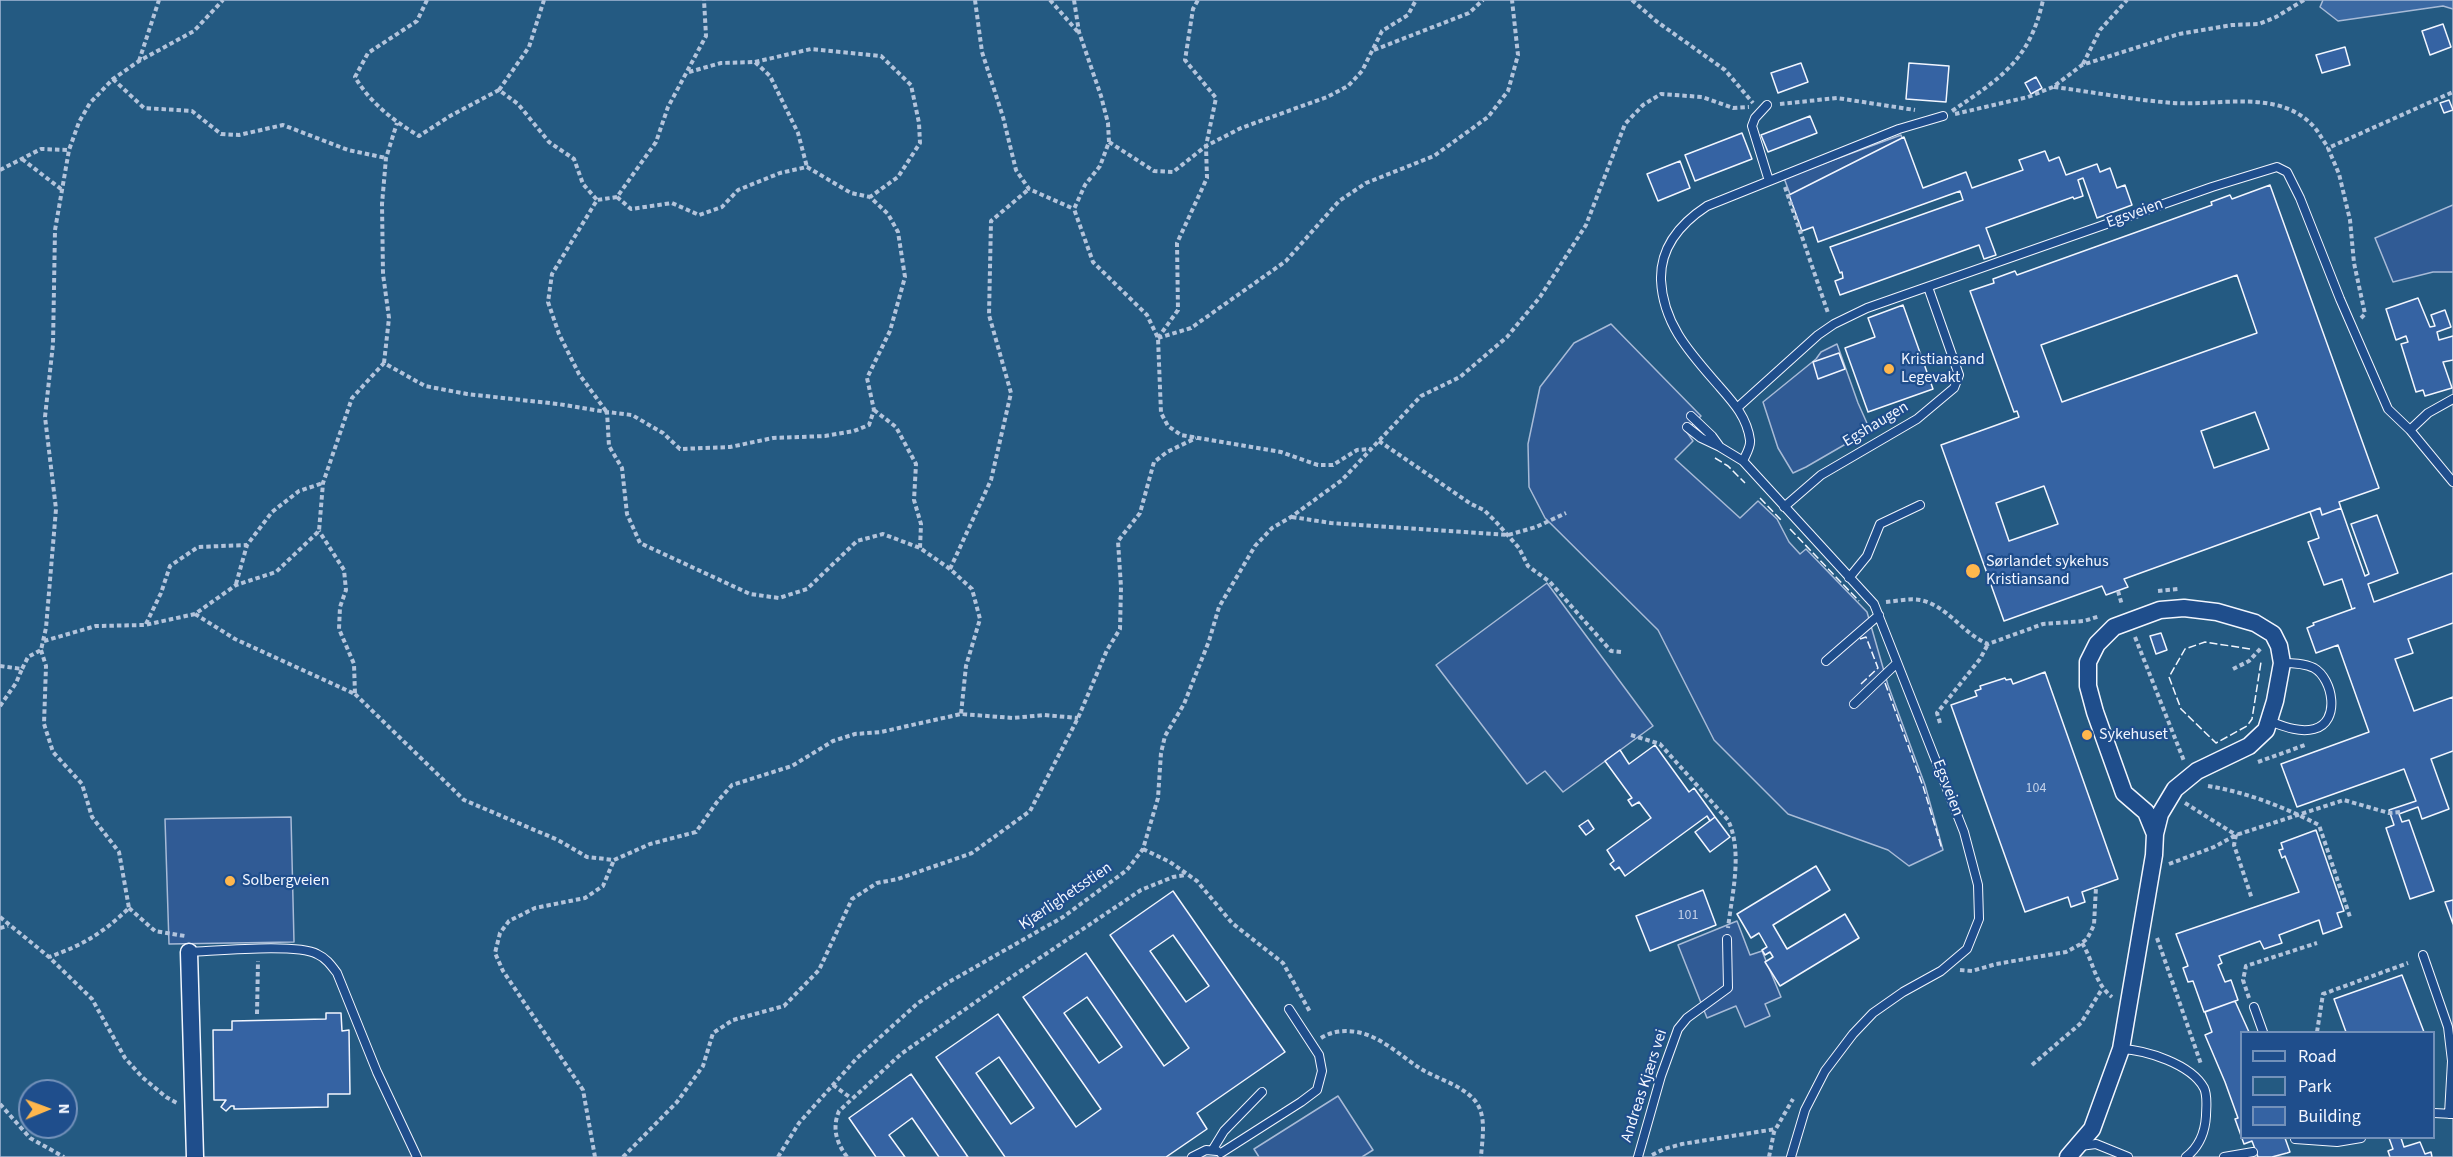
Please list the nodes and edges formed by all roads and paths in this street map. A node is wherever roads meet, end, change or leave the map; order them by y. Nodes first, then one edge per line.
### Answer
1 (159, 0) edge
2 (223, 0) edge
3 (427, 0) edge
4 (544, 0) edge
5 (704, 0) edge
6 (975, 0) edge
7 (1050, 0) edge
8 (1074, 0) edge
9 (1198, 0) edge
10 (1416, 0) edge
11 (1483, 0) edge
12 (1512, 0) edge
13 (1632, 0) edge
14 (2043, 0) edge
15 (2127, 0) edge
16 (2304, 0) edge
17 (1079, 32) junction
18 (1373, 51) junction
19 (139, 61) junction
20 (755, 62) junction
21 (2082, 65) junction
22 (688, 72) junction
23 (113, 79) junction
24 (2053, 87) junction
25 (499, 90) junction
26 (2453, 92) edge
27 (1767, 105) joint
28 (1943, 116) junction
29 (397, 123) junction
30 (1109, 142) junction
31 (1206, 146) junction
32 (2328, 148) junction
33 (69, 150) junction
34 (386, 158) junction
35 (22, 159) junction
36 (807, 167) junction
37 (0, 170) edge
38 (1781, 176) junction
39 (1769, 181) junction
40 (61, 189) junction
41 (1029, 189) junction
42 (870, 196) junction
43 (617, 197) junction
44 (597, 200) junction
45 (1074, 209) junction
46 (1928, 286) junction
47 (1834, 324) junction
48 (2352, 327) junction
49 (1158, 338) junction
50 (384, 363) junction
51 (2453, 399) edge
52 (1737, 408) junction
53 (874, 410) junction
54 (607, 412) junction
55 (1691, 416) dead end
56 (1687, 427) dead end
57 (2410, 430) junction
58 (1196, 438) junction
59 (1379, 441) junction
60 (1720, 447) junction
61 (1371, 449) junction
62 (1743, 461) junction
63 (2453, 482) edge
64 (323, 483) junction
65 (1920, 505) dead end
66 (1784, 507) junction
67 (1566, 513) dead end
68 (1291, 517) junction
69 (319, 531) junction
70 (1508, 535) junction
71 (247, 545) junction
72 (920, 548) junction
73 (950, 569) junction
74 (1849, 578) junction
75 (236, 585) junction
76 (2184, 589) dead end
77 (2148, 593) dead end
78 (2132, 603) dead end
79 (1874, 604) junction
80 (2114, 612) dead end
81 (195, 614) junction
82 (1879, 615) junction
83 (2103, 615) dead end
84 (145, 625) junction
85 (2271, 632) junction
86 (44, 641) junction
87 (1988, 644) junction
88 (41, 650) junction
89 (1621, 652) dead end
90 (1826, 661) dead end
91 (1897, 663) junction
92 (2282, 663) junction
93 (0, 666) edge
94 (22, 669) junction
95 (2233, 669) dead end
96 (355, 694) junction
97 (1854, 704) dead end
98 (0, 706) edge
99 (962, 714) junction
100 (1078, 718) junction
101 (2269, 721) junction
102 (1940, 723) dead end
103 (2319, 727) junction
104 (1631, 735) dead end
105 (2253, 764) dead end
106 (2179, 807) dead end
107 (2401, 812) dead end
108 (2155, 834) junction
109 (2236, 835) junction
110 (1143, 849) junction
111 (2165, 858) dead end
112 (614, 860) junction
113 (1185, 875) junction
114 (2096, 887) dead end
115 (2252, 899) dead end
116 (129, 908) junction
117 (0, 917) edge
118 (9, 926) junction
119 (0, 928) edge
120 (2154, 928) dead end
121 (1727, 939) joint
122 (2082, 943) junction
123 (2317, 943) dead end
124 (189, 944) junction
125 (258, 950) junction
126 (2423, 955) dead end
127 (49, 957) junction
128 (2408, 963) dead end
129 (1949, 964) junction
130 (2102, 989) junction
131 (2112, 997) dead end
132 (2254, 1007) joint
133 (1289, 1010) dead end
134 (257, 1014) dead end
135 (1310, 1014) dead end
136 (1320, 1030) dead end
137 (2263, 1031) edge
138 (2318, 1031) edge
139 (1324, 1036) junction
140 (1313, 1043) junction
141 (2121, 1049) junction
142 (2032, 1065) dead end
143 (833, 1085) junction
144 (2204, 1089) junction
145 (1262, 1092) dead end
146 (851, 1098) junction
147 (1793, 1099) dead end
148 (0, 1104) edge
149 (194, 1112) junction
150 (2435, 1113) edge
151 (2451, 1114) edge
152 (1776, 1129) junction
153 (2298, 1139) edge
154 (2351, 1139) edge
155 (2074, 1152) edge
156 (2253, 1152) dead end
157 (1219, 1153) edge
158 (63, 1157) edge
159 (195, 1157) edge
160 (417, 1157) edge
161 (595, 1157) edge
162 (622, 1157) edge
163 (778, 1157) edge
164 (847, 1157) edge
165 (1192, 1157) edge
166 (1481, 1157) edge
167 (1638, 1157) edge
168 (1648, 1157) edge
169 (1769, 1157) edge
170 (1791, 1157) edge
171 (2128, 1157) edge
172 (2186, 1157) edge
173 (2224, 1157) edge

1 - 19 path
2 - 19 path
3 - 29 path
4 - 25 path
5 - 22 path
6 - 41 path
7 - 17 path
8 - 17 path
9 - 31 path
10 - 18 path
11 - 18 path
12 - 49 path
13 - 59 path, Kjærlighetsstien
14 - 28 path
15 - 21 path
16 - 21 path
17 - 30 path
18 - 31 path
19 - 23 path
20 - 22 path
20 - 36 path
20 - 42 path
21 - 24 path
22 - 43 path
23 - 33 path
23 - 34 path
24 - 28 path
24 - 32 path
25 - 29 path
25 - 44 path
26 - 32 path
27 - 28 path
27 - 39 lane
28 - 38 lane
29 - 34 path
30 - 31 path
30 - 45 path
31 - 49 path
32 - 48 path
33 - 35 path
33 - 40 path
34 - 50 path
35 - 37 path
35 - 40 path
36 - 42 path
36 - 43 path
38 - 39 lane
38 - 47 path
39 - 52 lane
40 - 86 path
41 - 45 path
41 - 73 path
42 - 53 path
43 - 44 path
44 - 54 path
45 - 49 path
46 - 47 lane, Egsveien
46 - 48 lane, Egsveien
46 - 66 lane, Egshaugen
47 - 52 lane, Egsveien
48 - 57 lane, Egsveien
49 - 58 path
50 - 54 path
50 - 64 path
51 - 57 lane
52 - 62 lane
53 - 54 path
53 - 72 path
54 - 72 path
55 - 60 lane
56 - 60 lane
57 - 63 lane, Egsveien
58 - 61 path
58 - 100 path
59 - 61 path, Kjærlighetsstien
59 - 70 path
60 - 62 lane, Egsveien
61 - 68 path, Kjærlighetsstien
62 - 66 lane, Egsveien
64 - 69 path
64 - 71 path
65 - 74 lane
66 - 74 lane, Egsveien
67 - 70 path
68 - 70 path
68 - 110 path, Kjærlighetsstien
69 - 75 path
69 - 96 path
70 - 89 path
71 - 75 path
71 - 84 path
72 - 73 path
73 - 99 path
74 - 79 lane, Egsveien
75 - 81 path
76 - 77 path
78 - 80 path
79 - 82 lane, Egsveien
79 - 87 path
81 - 84 path
81 - 96 path
82 - 90 lane
82 - 91 lane, Egsveien
83 - 87 path
84 - 86 path
85 - 92 street
85 - 95 path
85 - 108 street
86 - 88 path
87 - 102 path
88 - 94 path
88 - 116 path
91 - 97 lane
91 - 129 lane, Egsveien
92 - 101 street
92 - 103 lane
93 - 94 path
94 - 98 path
96 - 112 path
99 - 100 path
99 - 112 path
100 - 162 path
101 - 103 lane
101 - 108 street
103 - 105 path
104 - 121 path
106 - 109 path
107 - 109 path
108 - 141 street
109 - 111 path
109 - 115 path
110 - 113 path
110 - 143 path, Kjærlighetsstien
112 - 161 path
113 - 135 path
113 - 146 path
114 - 122 path
116 - 124 path
116 - 127 path
117 - 118 path
118 - 119 path
118 - 127 path
120 - 144 path
121 - 167 lane, Andreas Kjærs vei
122 - 129 path
122 - 130 path
123 - 132 path
124 - 125 lane
124 - 149 street
125 - 134 path
125 - 160 lane
126 - 151 lane
127 - 149 path
128 - 138 path
129 - 170 lane, Egsveien
130 - 131 path
130 - 142 path
132 - 137 lane
133 - 140 lane
136 - 139 path
139 - 140 path
139 - 166 path
140 - 157 lane
141 - 144 lane
141 - 155 street
143 - 146 path
143 - 163 path, Kjærlighetsstien
144 - 172 lane
145 - 157 lane
146 - 164 path
147 - 152 path
148 - 158 path
149 - 159 street
150 - 151 lane
152 - 168 path
152 - 169 path
153 - 154 lane
155 - 171 lane
156 - 173 lane
157 - 165 lane

